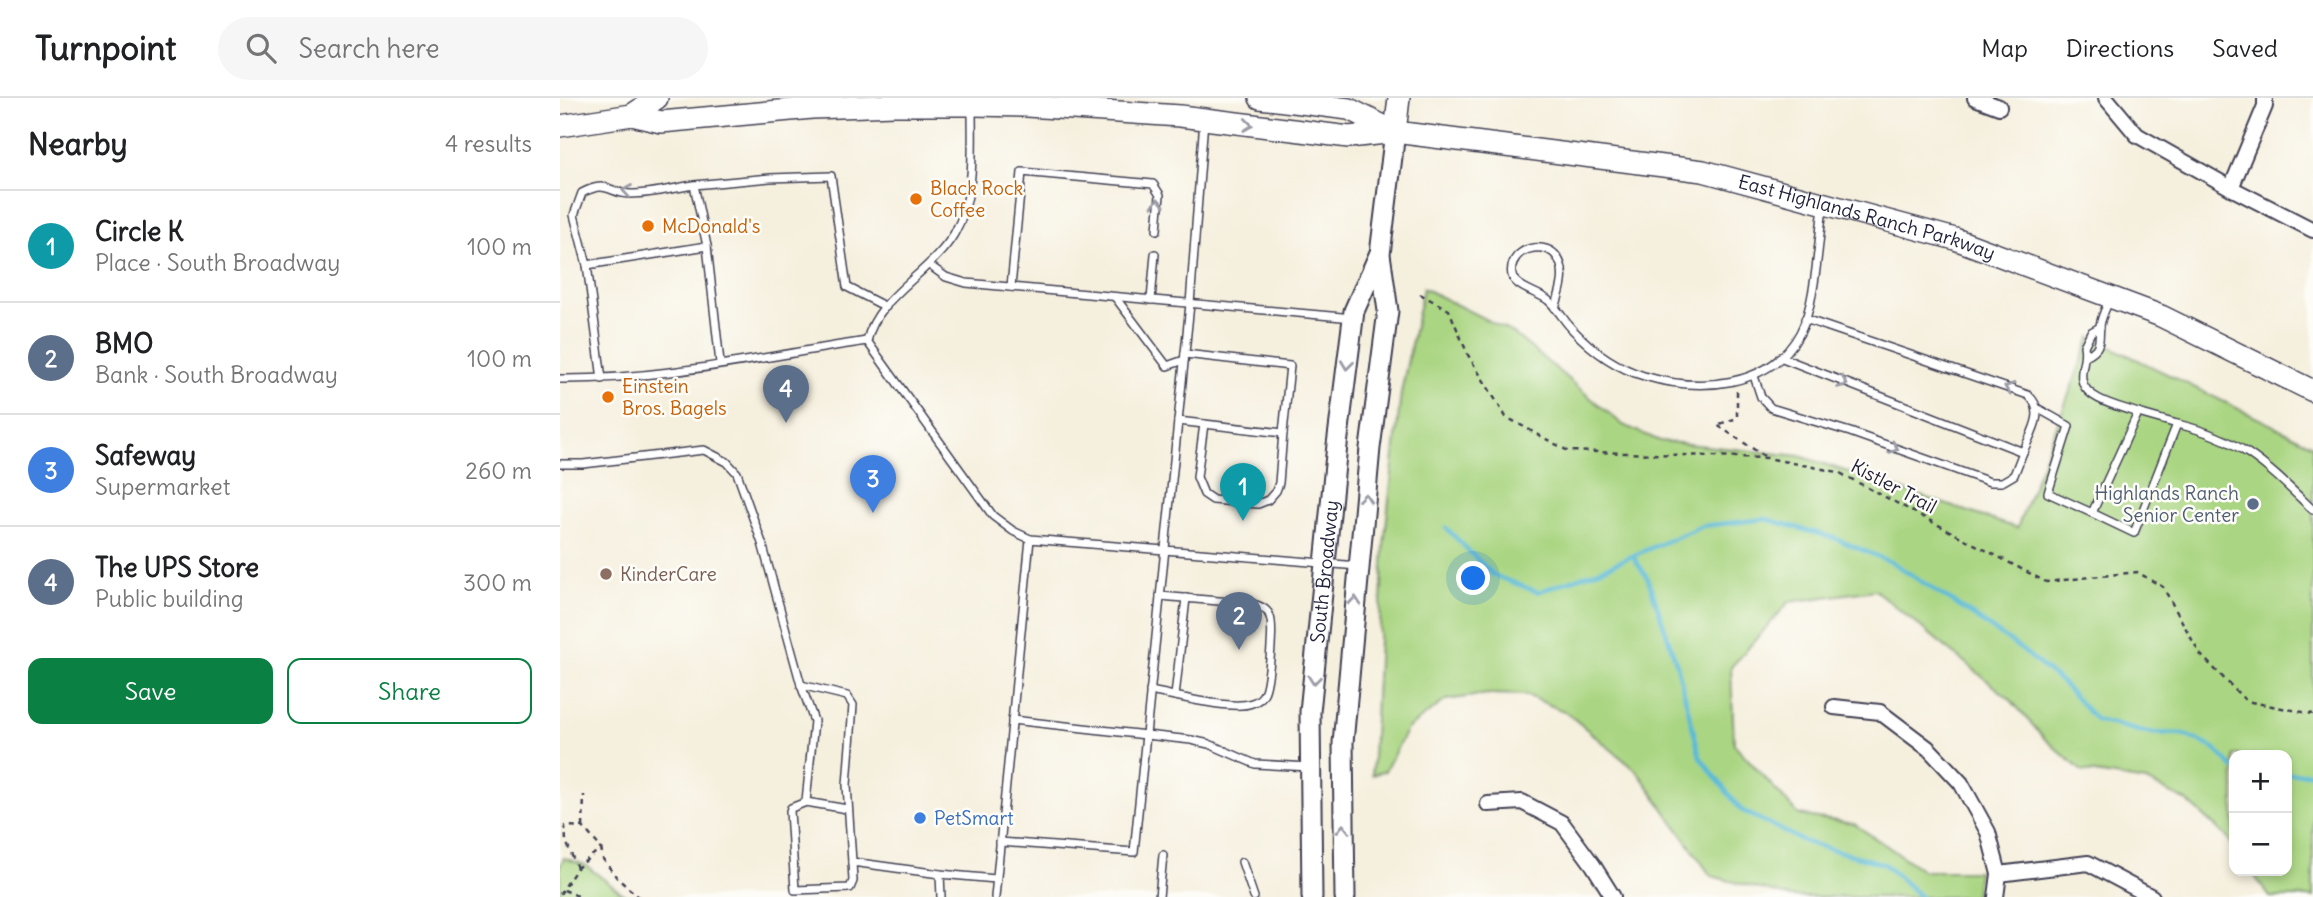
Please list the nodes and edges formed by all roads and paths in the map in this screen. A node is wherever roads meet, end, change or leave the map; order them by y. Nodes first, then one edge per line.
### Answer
1 (657, 98) edge
2 (1260, 98) edge
3 (1399, 98) edge
4 (1975, 98) edge
5 (2106, 98) edge
6 (2265, 98) edge
7 (972, 102) edge
8 (1999, 107) dead end
9 (632, 115) junction
10 (1204, 119) junction
11 (560, 126) edge
12 (1395, 132) junction
13 (694, 185) junction
14 (2231, 188) junction
15 (1823, 203) junction
16 (1157, 230) dead end
17 (2313, 230) edge
18 (707, 246) junction
19 (1155, 254) dead end
20 (1380, 254) junction
21 (587, 265) junction
22 (929, 265) junction
23 (1012, 287) junction
24 (1420, 295) dead end
25 (1115, 297) junction
26 (2111, 297) junction
27 (1151, 300) junction
28 (1190, 304) junction
29 (886, 307) junction
30 (1555, 308) junction
31 (1353, 318) junction
32 (1805, 319) junction
33 (867, 341) junction
34 (1184, 357) junction
35 (1780, 358) junction
36 (720, 363) junction
37 (1754, 376) junction
38 (560, 379) edge
39 (602, 379) junction
40 (1737, 381) junction
41 (2313, 391) edge
42 (2037, 408) junction
43 (2138, 413) junction
44 (1178, 421) junction
45 (1204, 424) junction
46 (2177, 424) junction
47 (1283, 433) junction
48 (2023, 452) junction
49 (1767, 458) junction
50 (560, 464) edge
51 (2313, 510) edge
52 (2092, 513) junction
53 (1030, 539) junction
54 (1165, 551) junction
55 (1325, 563) junction
56 (1358, 566) junction
57 (1160, 596) junction
58 (1186, 598) junction
59 (801, 685) junction
60 (1150, 691) junction
61 (1175, 696) junction
62 (1834, 708) dead end
63 (2313, 714) edge
64 (1012, 720) junction
65 (1145, 736) junction
66 (1310, 767) junction
67 (584, 795) dead end
68 (806, 802) junction
69 (1488, 804) dead end
70 (847, 810) junction
71 (583, 827) junction
72 (1000, 842) junction
73 (601, 848) junction
74 (1163, 855) dead end
75 (852, 862) junction
76 (1242, 862) dead end
77 (577, 868) junction
78 (940, 874) junction
79 (1999, 874) junction
80 (996, 879) junction
81 (564, 890) junction
82 (850, 893) edge
83 (560, 894) edge
84 (580, 897) edge
85 (639, 897) edge
86 (941, 897) edge
87 (995, 897) edge
88 (1159, 897) edge
89 (1254, 897) edge
90 (1312, 897) edge
91 (1345, 897) edge
92 (1613, 897) edge
93 (1996, 897) edge
94 (2152, 897) edge

1 - 9 main road
2 - 12 main road
3 - 12 main road, South Broadway
4 - 8 street
5 - 14 street
6 - 14 street
7 - 9 main road
7 - 10 main road
7 - 22 lane
9 - 11 main road
10 -> 12 main road
10 - 28 lane
12 - 15 main road, East Highlands Ranch Parkway
12 - 20 main road, South Broadway
13 - 18 lane
13 -> 21 lane
13 - 29 lane
14 - 17 street
15 - 26 main road, East Highlands Ranch Parkway
15 - 32 lane
16 -> 23 lane
18 - 21 lane
18 - 36 lane
19 - 27 lane
20 - 31 main road, South Broadway
56 -> 20 main road, South Broadway
21 - 39 lane
22 - 23 lane
22 - 29 lane
23 - 25 lane
24 - 49 path, Kistler Trail
25 - 27 lane
25 - 34 lane
26 - 41 main road, East Highlands Ranch Parkway
26 - 43 lane
27 - 28 lane
28 - 31 lane
28 - 34 lane
29 - 33 lane
30 - 30 lane
30 - 40 lane
31 -> 55 main road, South Broadway
32 - 35 lane
42 -> 32 lane
33 - 36 lane
33 - 53 lane
34 - 44 lane
34 - 47 lane
35 - 37 lane
35 -> 48 lane
36 - 39 lane
37 - 40 lane
37 -> 48 lane
38 - 39 lane
40 - 49 path
42 - 48 lane
42 - 52 lane
43 - 46 lane
43 - 52 lane
44 - 45 lane
44 - 54 lane
45 - 47 lane
45 - 47 lane
46 - 51 lane
46 - 52 lane
49 - 63 path, Kistler Trail
50 - 59 lane
53 - 54 lane
53 - 64 lane
54 - 55 lane
54 - 57 lane
55 - 56 lane
55 -> 66 main road, South Broadway
91 -> 56 main road, South Broadway
57 - 58 lane
57 - 60 lane
58 - 61 lane
58 - 61 lane
59 - 68 lane
59 - 70 lane
60 - 61 lane
60 - 65 lane
62 - 79 street
64 - 65 lane
64 - 72 lane
65 - 66 lane
65 - 72 lane
66 - 90 main road, South Broadway
67 - 71 path
68 - 70 lane
68 - 82 lane
69 - 92 street
70 - 75 lane
71 - 73 path
71 - 77 path
72 - 80 lane
73 - 77 path
73 - 85 path
74 - 88 lane
75 - 78 lane
75 - 82 lane
76 - 89 lane
77 - 81 path
78 - 80 lane
78 - 86 lane
79 - 93 street
79 - 94 street
80 - 87 lane
81 - 83 path
81 - 84 path

